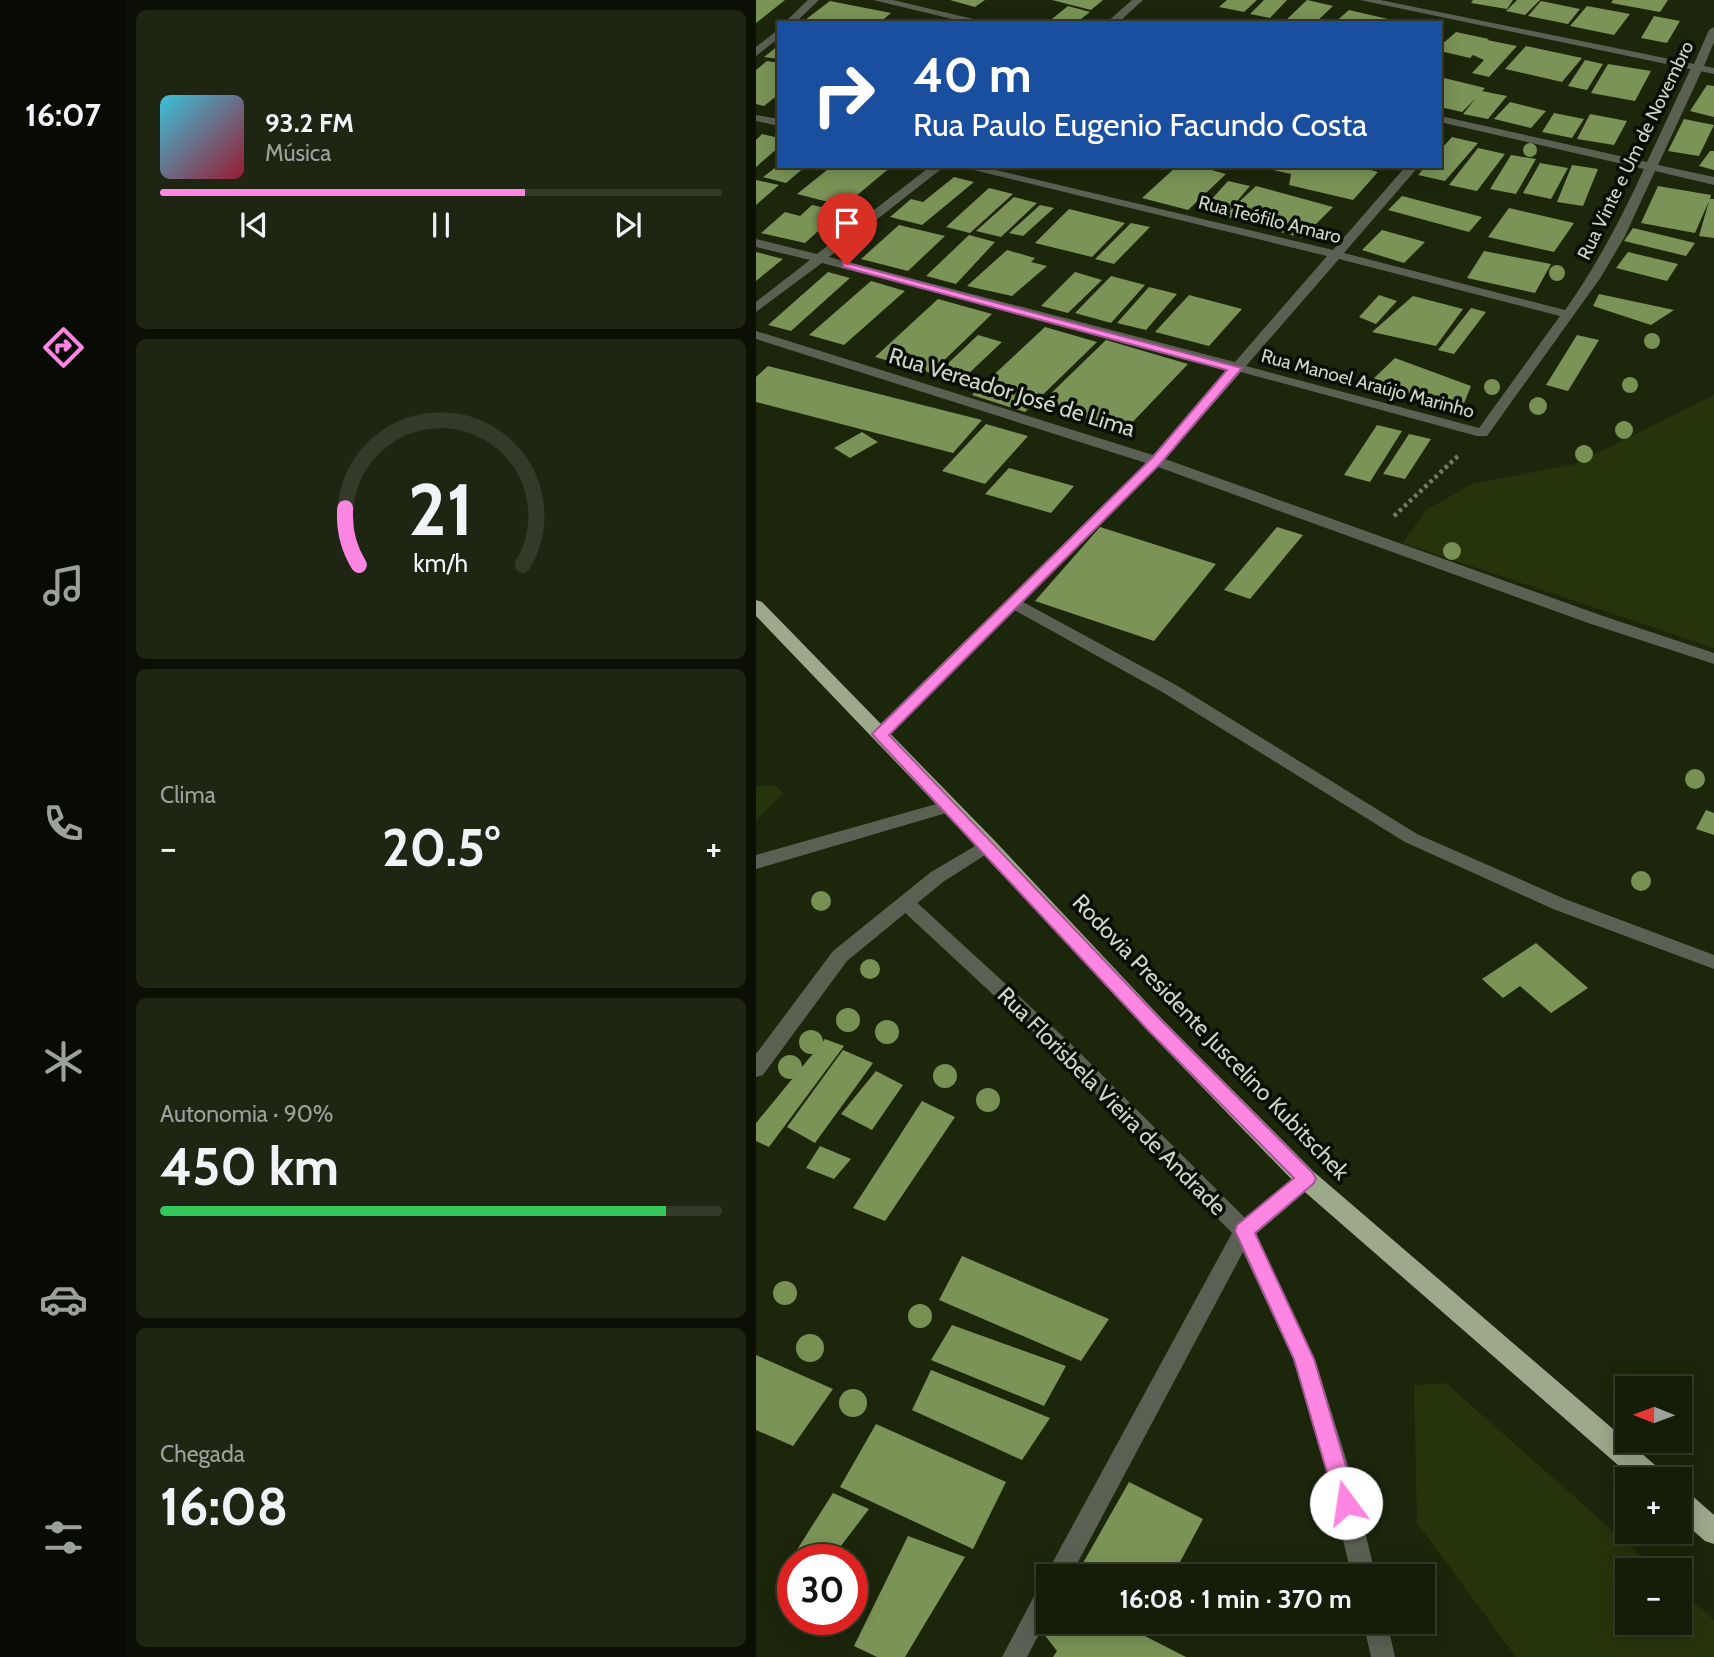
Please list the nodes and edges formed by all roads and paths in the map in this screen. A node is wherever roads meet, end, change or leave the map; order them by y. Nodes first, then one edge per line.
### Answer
1 (814, 0) edge
2 (878, 0) edge
3 (1138, 0) edge
4 (1365, 0) edge
5 (791, 21) edge
6 (976, 21) edge
7 (1113, 21) edge
8 (1714, 30) edge
9 (777, 34) edge
10 (756, 53) edge
11 (1696, 68) junction
12 (1714, 71) edge
13 (756, 118) edge
14 (1446, 121) edge
15 (777, 123) edge
16 (1650, 167) junction
17 (936, 168) edge
18 (971, 168) edge
19 (1411, 168) edge
20 (1714, 181) edge
21 (756, 243) edge
22 (1337, 255) junction
23 (822, 259) junction
24 (756, 308) edge
25 (1566, 314) junction
26 (756, 335) edge
27 (1236, 368) junction
28 (1482, 433) junction
29 (1156, 461) junction
30 (1371, 539) junction
31 (1013, 603) junction
32 (756, 606) edge
33 (1714, 659) edge
34 (880, 734) junction
35 (947, 807) junction
36 (987, 845) junction
37 (756, 862) edge
38 (907, 904) junction
39 (1714, 962) edge
40 (756, 1069) edge
41 (1307, 1179) junction
42 (1244, 1231) junction
43 (1639, 1467) edge
44 (1692, 1513) edge
45 (1714, 1532) edge
46 (1064, 1564) edge
47 (1361, 1564) edge
48 (1036, 1616) edge
49 (1378, 1634) edge
50 (1014, 1657) edge
51 (1383, 1657) edge

1 - 5 street
2 - 6 street
3 - 7 street
4 - 11 street
8 - 11 street, Rua Vinte e Um de Novembro
9 - 10 street
11 - 12 street
11 - 16 street, Rua Vinte e Um de Novembro
13 - 15 street
14 - 16 street
16 - 20 street
16 - 25 street, Rua Vinte e Um de Novembro
17 - 23 street
18 - 22 street, Rua Teófilo Amaro
19 - 22 street
21 - 23 street, Rua Manoel Araújo Marinho
22 - 25 street, Rua Teófilo Amaro
22 - 27 street
23 - 24 street
23 - 27 street, Rua Manoel Araújo Marinho
25 - 28 street, Rua Vinte e Um de Novembro
26 - 29 street, Rua Vereador José de Lima
27 - 28 street, Rua Manoel Araújo Marinho
27 - 29 street
28 - 30 path
29 - 30 street, Rua Vereador José de Lima
29 - 31 street
30 - 33 street, Rua Vereador José de Lima
31 - 34 street
31 - 39 street
32 - 34 highway, Rodovia Presidente Juscelino Kubitschek
34 - 35 highway, Rodovia Presidente Juscelino Kubitschek
35 - 36 highway, Rodovia Presidente Juscelino Kubitschek
35 - 37 street
36 - 38 street
36 - 41 highway, Rodovia Presidente Juscelino Kubitschek
38 - 40 street
38 - 42 street, Rua Florisbela Vieira de Andrade
41 - 42 street
41 - 43 highway, Rodovia Presidente Juscelino Kubitschek
42 - 46 street, Rua Florisbela Vieira de Andrade
42 - 47 street
44 - 45 highway
48 - 50 street
49 - 51 street

